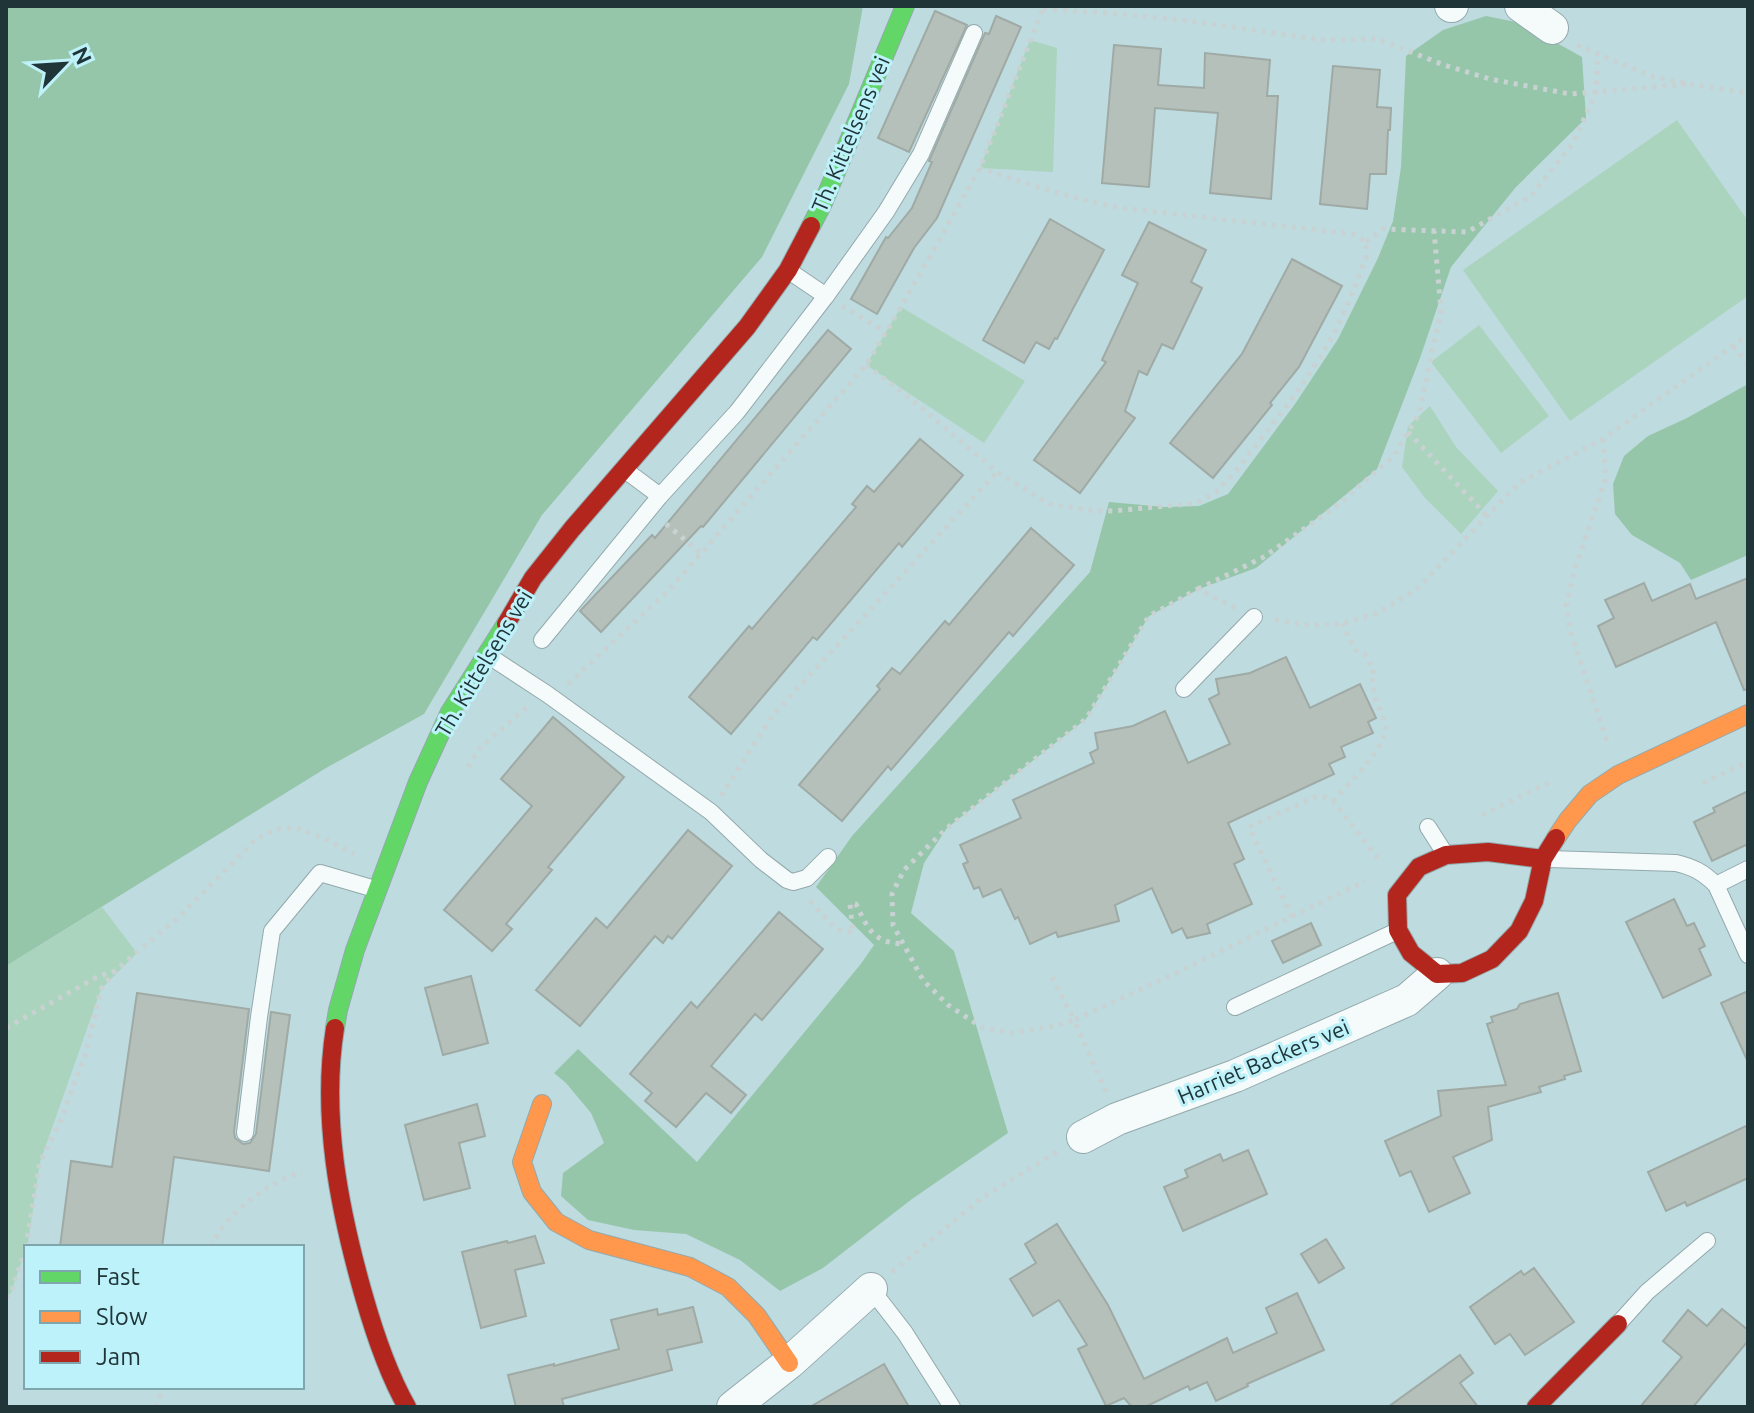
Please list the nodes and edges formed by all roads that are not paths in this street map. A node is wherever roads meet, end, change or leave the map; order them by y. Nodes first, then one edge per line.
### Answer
1 (905, 6) edge
2 (1521, 6) edge
3 (1552, 28) road end
4 (974, 33) dead end
5 (788, 270) junction
6 (826, 296) junction
7 (623, 469) junction
8 (660, 496) junction
9 (1254, 617) road end
10 (542, 640) dead end
11 (488, 655) junction
12 (1184, 689) dead end
13 (1748, 714) edge
14 (1431, 832) road end
15 (1446, 855) junction
16 (828, 857) dead end
17 (1543, 859) junction
18 (1748, 869) edge
19 (1716, 885) junction
20 (377, 889) junction
21 (1398, 930) junction
22 (1748, 955) edge
23 (1437, 974) junction
24 (1235, 1007) dead end
25 (542, 1104) dead end
26 (245, 1133) dead end
27 (1083, 1137) road end
28 (1707, 1241) dead end
29 (871, 1289) joint
30 (1618, 1324) joint
31 (789, 1363) junction
32 (407, 1407) edge
33 (733, 1407) edge
34 (952, 1407) edge
35 (1536, 1407) edge

1 - 5 street, Th. Kittelsens vei
2 - 3 street
4 - 6 lane
5 - 6 lane
5 - 7 street, Th. Kittelsens vei
6 - 8 lane
7 - 8 lane
7 - 11 street, Th. Kittelsens vei
8 - 10 lane
9 - 12 lane
11 - 16 lane
11 - 20 street, Th. Kittelsens vei
13 - 17 street
14 - 15 lane
15 - 17 street
15 - 21 street
17 - 19 lane
17 - 23 street
18 - 19 lane
19 - 22 lane
20 - 26 lane
20 - 32 street, Th. Kittelsens vei
21 - 23 street
21 - 24 lane
23 - 27 street, Harriet Backers vei
25 - 31 street
28 - 30 lane
29 - 31 street
29 - 34 lane
30 - 35 street
31 - 33 street

